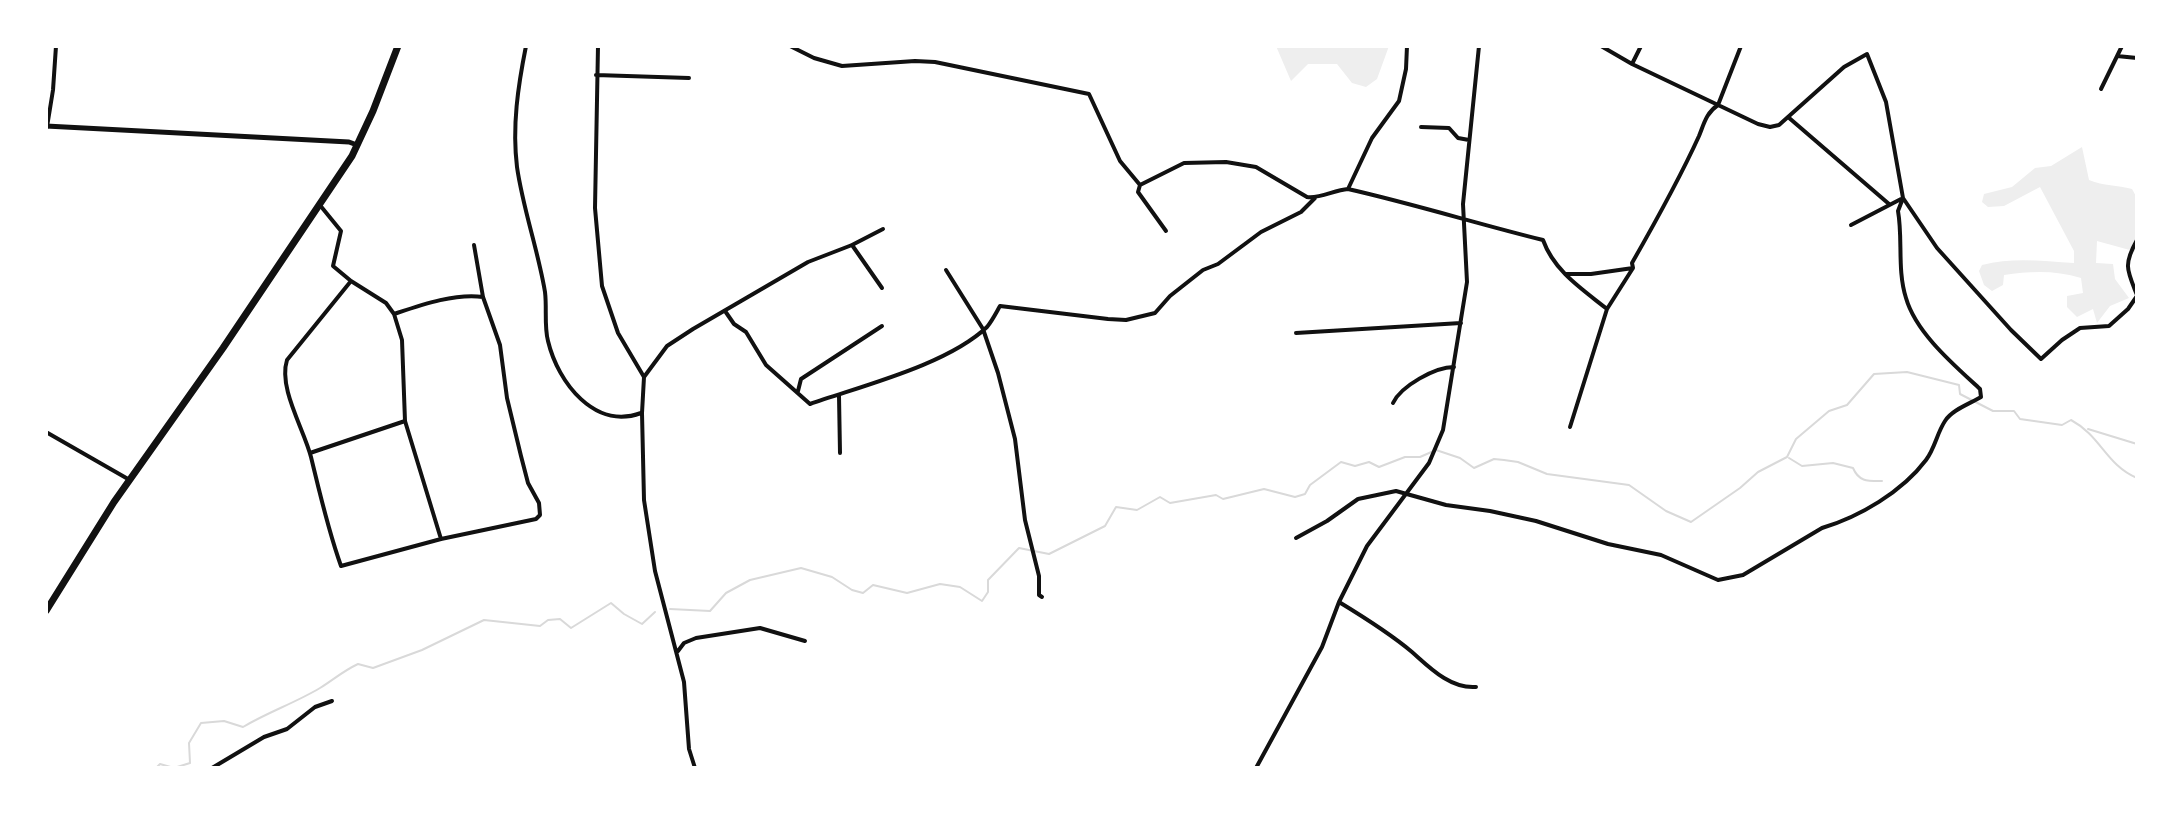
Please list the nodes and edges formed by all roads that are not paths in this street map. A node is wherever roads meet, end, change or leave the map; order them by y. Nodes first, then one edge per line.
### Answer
1 (56, 46) edge
2 (398, 46) edge
3 (526, 46) edge
4 (598, 46) edge
5 (790, 46) edge
6 (1407, 46) edge
7 (1479, 46) edge
8 (1601, 46) edge
9 (1641, 46) edge
10 (1741, 46) edge
11 (2122, 46) edge
12 (2117, 56) junction
13 (2137, 58) edge
14 (1632, 64) junction
15 (596, 75) junction
16 (689, 78) dead end
17 (2101, 89) dead end
18 (1718, 105) junction
19 (1788, 117) junction
20 (46, 126) edge
21 (1421, 127) dead end
22 (1469, 140) junction
23 (357, 145) junction
24 (1140, 185) junction
25 (1348, 189) junction
26 (1315, 198) junction
27 (1903, 198) junction
28 (319, 204) junction
29 (1889, 204) junction
30 (1464, 218) junction
31 (1851, 225) dead end
32 (883, 229) dead end
33 (1166, 231) dead end
34 (2137, 240) edge
35 (474, 245) dead end
36 (852, 245) junction
37 (1633, 268) junction
38 (946, 270) dead end
39 (1564, 274) junction
40 (351, 281) junction
41 (882, 288) dead end
42 (2137, 295) edge
43 (483, 297) junction
44 (1607, 309) junction
45 (725, 311) junction
46 (394, 314) junction
47 (1461, 323) junction
48 (882, 326) dead end
49 (983, 329) junction
50 (1296, 333) dead end
51 (1454, 367) junction
52 (644, 377) junction
53 (798, 391) junction
54 (839, 395) junction
55 (1393, 403) dead end
56 (642, 413) junction
57 (405, 421) junction
58 (1570, 427) dead end
59 (46, 432) edge
60 (310, 453) junction
61 (840, 453) dead end
62 (130, 480) junction
63 (1406, 492) junction
64 (1296, 538) dead end
65 (441, 539) junction
66 (1042, 597) dead end
67 (1339, 602) junction
68 (46, 611) edge
69 (805, 641) dead end
70 (678, 651) junction
71 (1476, 687) dead end
72 (332, 701) dead end
73 (212, 768) edge
74 (695, 768) edge
75 (1256, 768) edge

1 - 20 street
2 - 23 main road
3 - 56 street
4 - 15 street
5 - 24 street
6 - 25 street
7 - 22 street
8 - 14 street
9 - 14 street
10 - 18 street
11 - 12 street
12 - 13 street
12 - 17 street
14 - 18 street
15 - 16 street
15 - 52 street
18 - 19 street
18 - 37 street
19 - 27 street
19 - 29 street
20 - 23 street
21 - 22 street
22 - 30 street
23 - 28 main road
24 - 26 street
24 - 33 street
25 - 26 street
25 - 30 street
26 - 49 street
27 - 29 street
27 - 42 street
27 - 63 street
28 - 40 street
28 - 62 main road
29 - 31 street
30 - 39 street
30 - 47 street
32 - 36 street
34 - 42 street
35 - 43 street
36 - 41 street
36 - 45 street
37 - 39 street
37 - 44 street
38 - 49 street
39 - 44 street
40 - 46 street
40 - 60 street
43 - 46 street
43 - 65 street
44 - 58 street
45 - 52 street
45 - 53 street
46 - 57 street
47 - 50 street
47 - 51 street
48 - 53 street
49 - 54 street
49 - 66 street
51 - 55 street
51 - 63 street
52 - 56 street
53 - 54 street
54 - 61 street
56 - 70 street
57 - 60 street
57 - 65 street
59 - 62 street
60 - 65 street
62 - 68 main road
63 - 64 street
63 - 67 street
67 - 71 street
67 - 75 street
69 - 70 street
70 - 74 street
72 - 73 street

